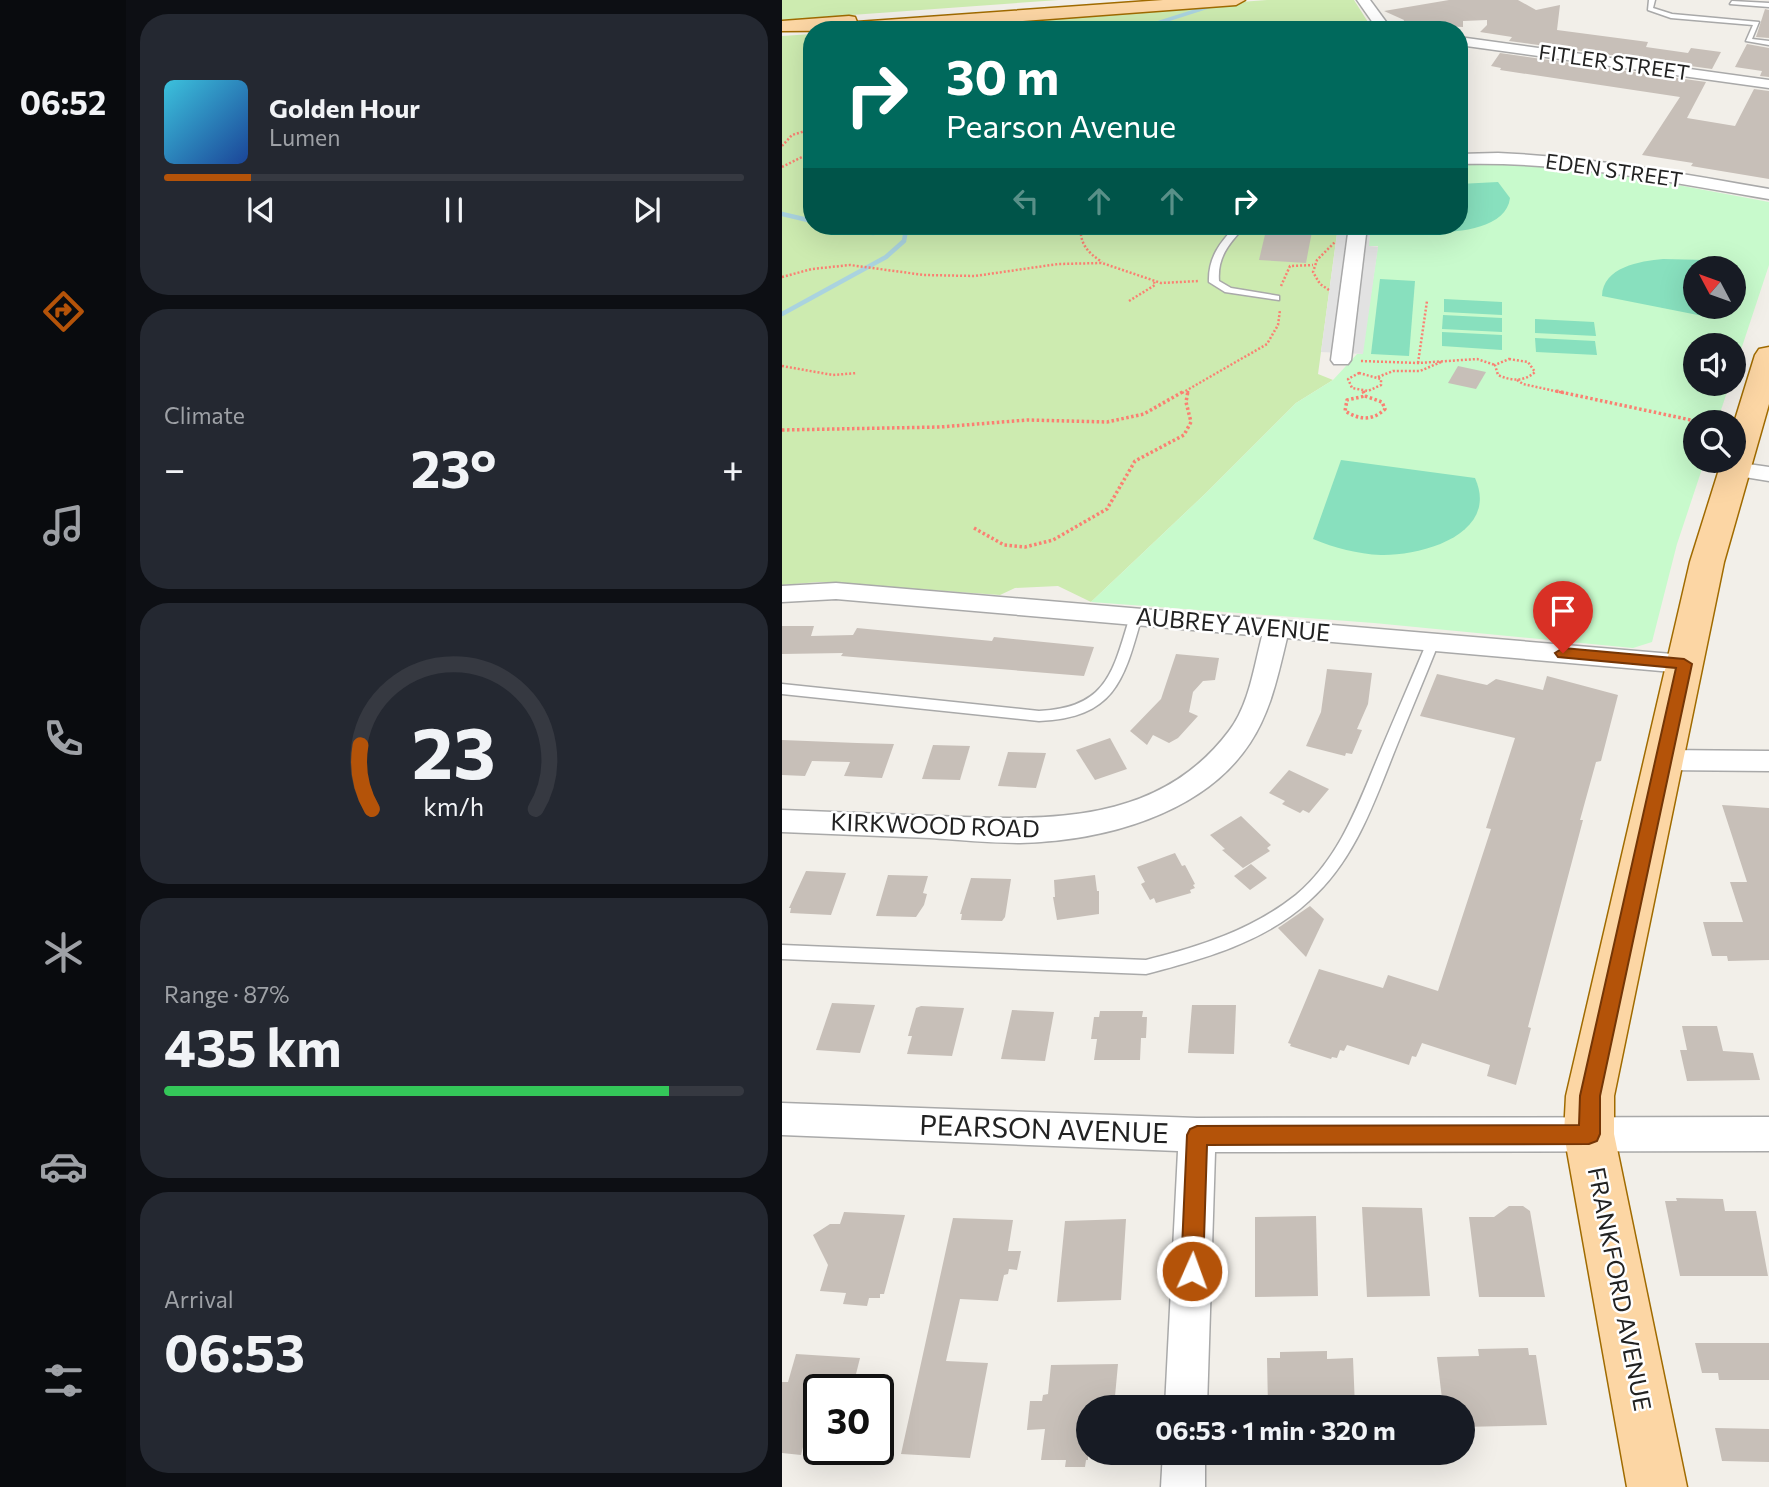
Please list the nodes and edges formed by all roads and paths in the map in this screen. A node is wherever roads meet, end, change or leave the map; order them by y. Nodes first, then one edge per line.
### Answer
1 (1130, 0) edge
2 (1236, 0) edge
3 (1363, 0) edge
4 (1652, 0) edge
5 (1732, 3) dead end
6 (1769, 5) edge
7 (849, 21) edge
8 (948, 21) edge
9 (1378, 21) edge
10 (803, 24) edge
11 (782, 26) edge
12 (1755, 26) junction
13 (1769, 28) edge
14 (803, 32) edge
15 (782, 33) edge
16 (1468, 42) edge
17 (1769, 43) edge
18 (1769, 85) edge
19 (803, 132) edge
20 (782, 146) edge
21 (803, 156) edge
22 (1468, 159) edge
23 (782, 167) edge
24 (1769, 194) edge
25 (1080, 235) edge
26 (1231, 235) edge
27 (1357, 235) edge
28 (1337, 240) dead end
29 (1102, 263) junction
30 (1312, 265) junction
31 (782, 277) edge
32 (1154, 281) junction
33 (1214, 282) junction
34 (1350, 297) junction
35 (1276, 298) junction
36 (1129, 301) dead end
37 (1427, 301) dead end
38 (1769, 355) edge
39 (1448, 359) junction
40 (1341, 360) joint
41 (1418, 363) junction
42 (1495, 365) junction
43 (782, 366) edge
44 (857, 373) dead end
45 (1378, 377) junction
46 (1517, 380) junction
47 (1188, 389) junction
48 (1362, 391) junction
49 (1365, 396) junction
50 (1683, 418) edge
51 (782, 430) edge
52 (1751, 471) edge
53 (974, 528) dead end
54 (782, 594) edge
55 (1136, 617) junction
56 (1277, 628) junction
57 (1432, 642) junction
58 (1684, 664) junction
59 (782, 689) edge
60 (1663, 760) junction
61 (1769, 761) edge
62 (782, 821) edge
63 (782, 952) edge
64 (782, 1119) edge
65 (1589, 1134) junction
66 (1769, 1134) edge
67 (1197, 1135) junction
68 (1186, 1395) edge
69 (1184, 1465) edge
70 (1183, 1487) edge
71 (1657, 1487) edge

1 - 7 main road
2 - 8 main road
3 - 9 street
4 - 12 lane
5 - 6 lane
10 - 11 main road
12 - 13 lane
12 - 17 lane
14 - 15 main road
16 - 18 street, FITLER STREET
19 - 20 path
21 - 23 path
22 - 24 street, EDEN STREET
25 - 29 path
26 - 33 lane
27 - 34 street
28 - 30 path
29 - 31 path
29 - 32 path
30 - 34 path
30 - 35 path
32 - 33 path
32 - 36 path
33 - 35 lane
34 - 40 street
35 - 47 path
37 - 41 path
38 - 52 main road, FRANKFORD AVENUE
39 - 41 path
39 - 42 path
39 - 45 path
40 - 41 path
42 - 46 path
42 - 46 path
43 - 44 path
45 - 48 path
45 - 48 path
46 - 50 path
47 - 51 path
47 - 53 path
48 - 49 path
49 - 49 path
52 - 58 main road, FRANKFORD AVENUE
54 - 55 street, AUBREY AVENUE
55 - 56 street, AUBREY AVENUE
55 - 59 lane
56 - 57 street, AUBREY AVENUE
56 - 62 street, KIRKWOOD ROAD
57 - 58 street, AUBREY AVENUE
57 - 63 lane
58 - 60 main road, FRANKFORD AVENUE
60 - 61 street
60 - 65 main road, FRANKFORD AVENUE
64 - 67 street, PEARSON AVENUE
65 - 66 street, PEARSON AVENUE
65 - 67 street, PEARSON AVENUE
65 - 71 main road, FRANKFORD AVENUE
67 - 68 street
69 - 70 street

